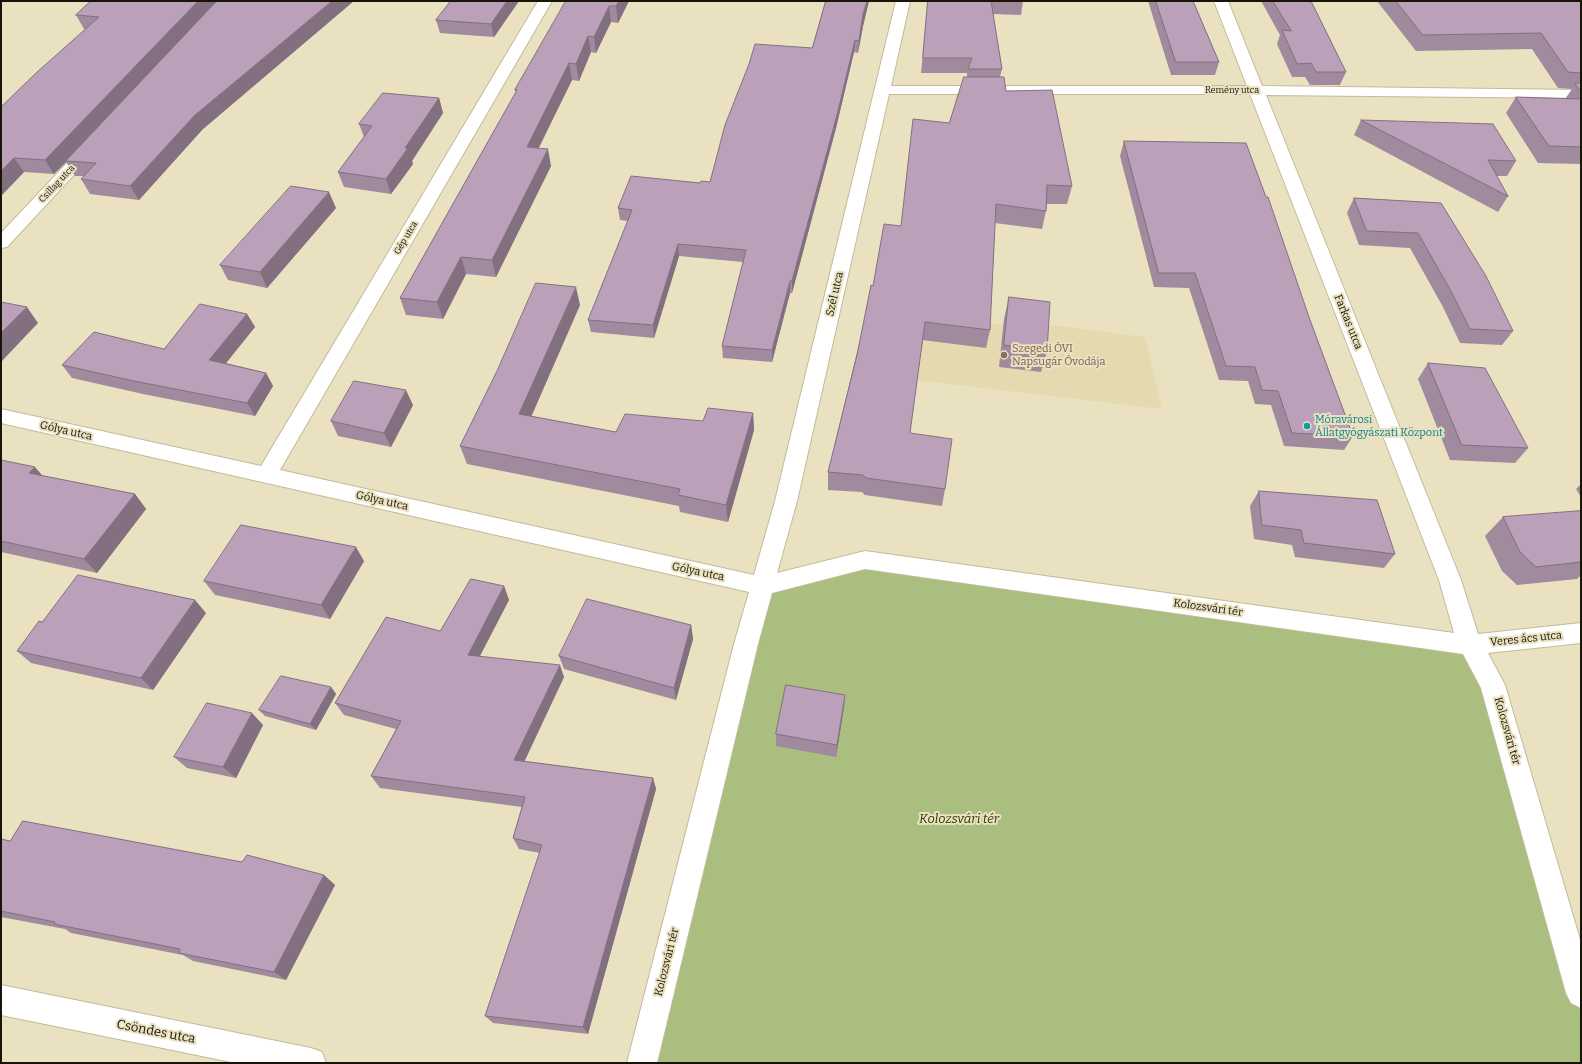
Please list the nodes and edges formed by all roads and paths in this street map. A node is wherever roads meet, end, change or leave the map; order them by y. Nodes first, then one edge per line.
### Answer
1 (545, 1) edge
2 (903, 1) edge
3 (1221, 1) edge
4 (883, 90) junction
5 (1256, 90) junction
6 (1581, 94) edge
7 (103, 134) edge
8 (1, 243) edge
9 (1, 416) edge
10 (266, 476) junction
11 (763, 586) junction
12 (1581, 633) edge
13 (1470, 645) junction
14 (1581, 993) edge
15 (1, 1000) edge
16 (311, 1063) edge
17 (642, 1063) edge

1 - 10 street, Gép utca
2 - 4 street, Szél utca
3 - 5 street, Farkas utca
4 - 5 street, Remény utca
4 - 11 street, Szél utca
5 - 6 street, Remény utca
5 - 13 street, Farkas utca
7 - 8 street, Csillag utca
9 - 10 street, Gólya utca
10 - 11 street, Gólya utca
11 - 13 street, Kolozsvári tér
11 - 17 street, Kolozsvári tér
12 - 13 street, Veres ács utca
13 - 14 street, Kolozsvári tér
15 - 16 street, Csöndes utca

